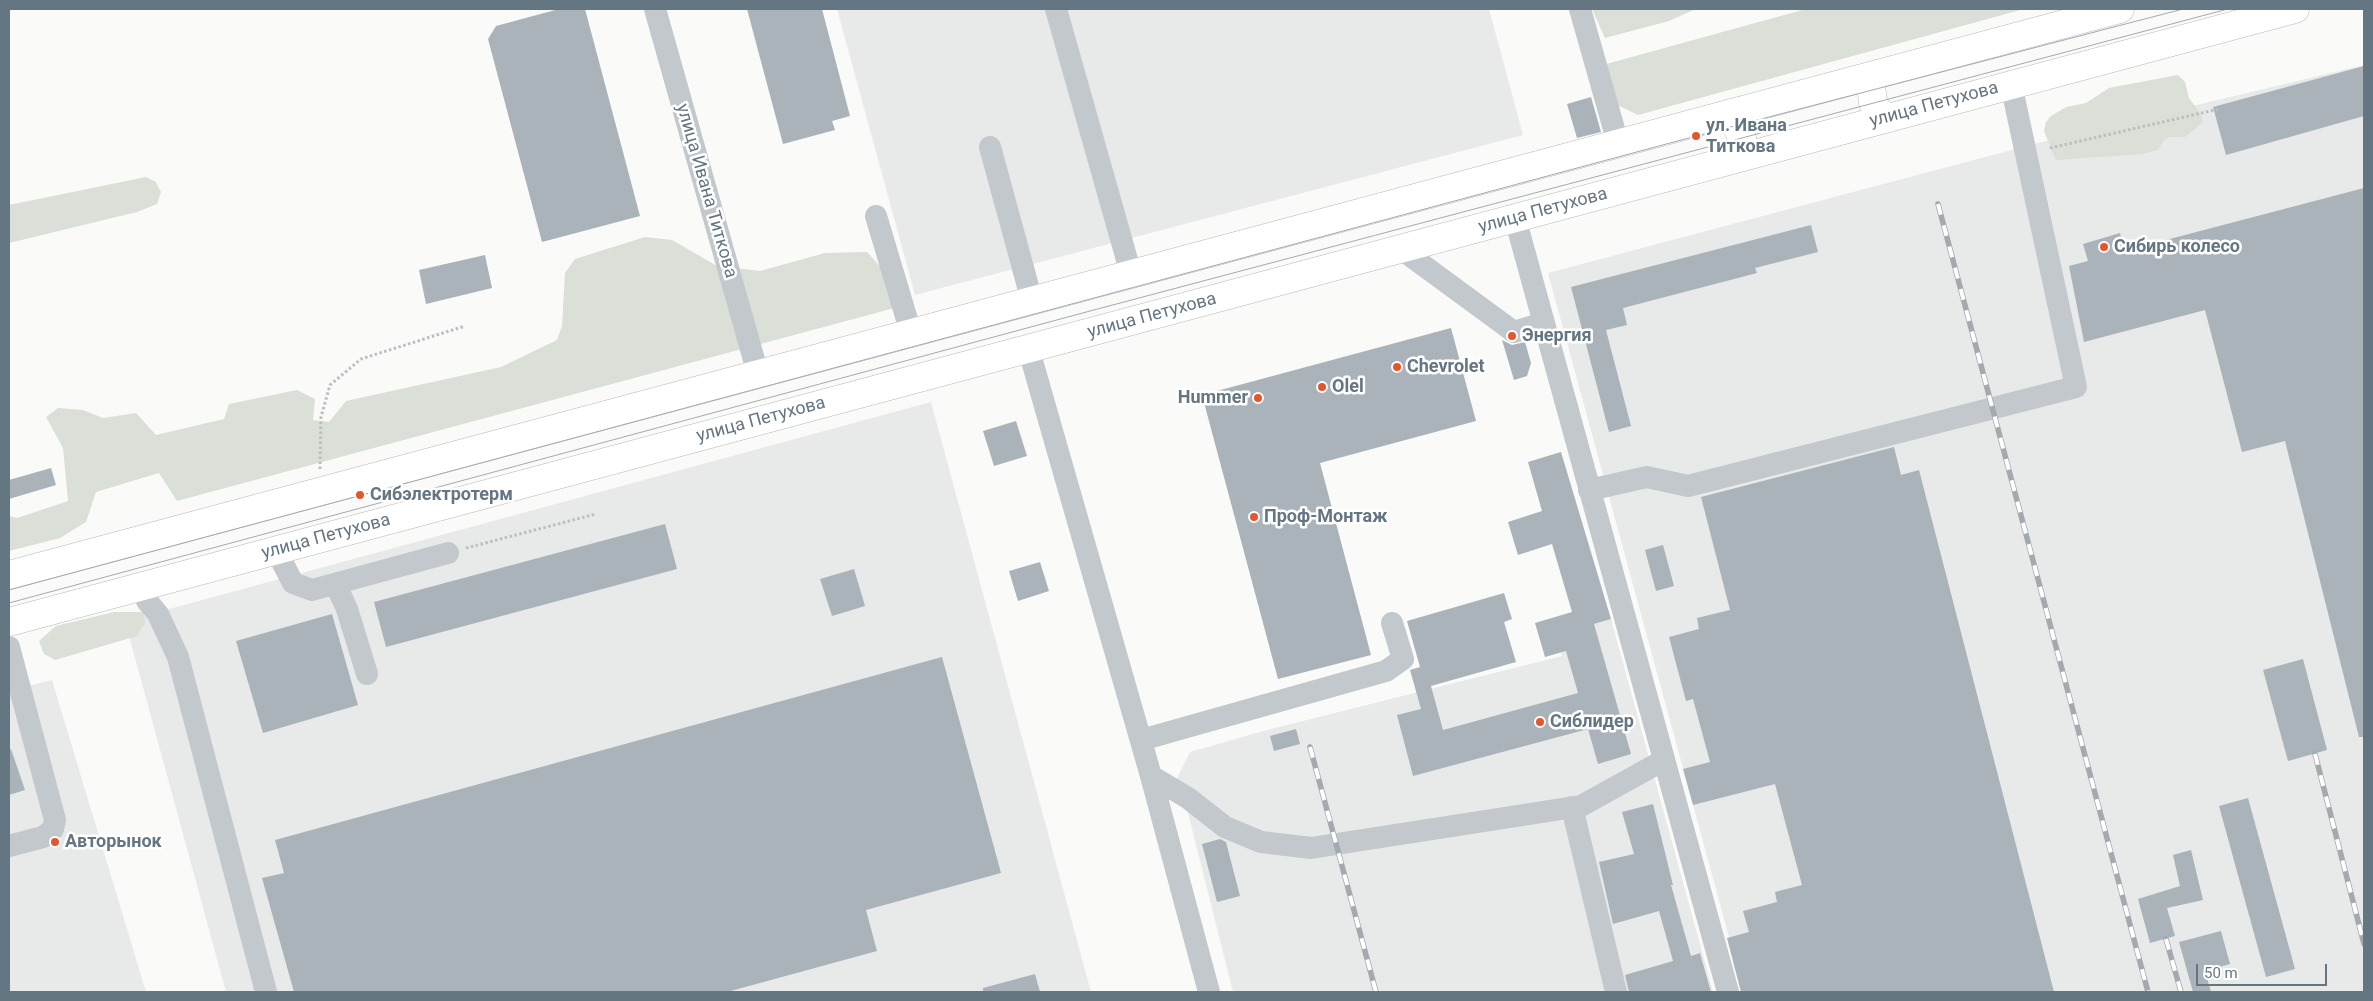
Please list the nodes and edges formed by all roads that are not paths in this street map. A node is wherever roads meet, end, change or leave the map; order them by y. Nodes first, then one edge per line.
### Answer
1 (655, 9) edge
2 (1056, 9) edge
3 (1580, 9) edge
4 (2120, 9) edge
5 (2295, 9) edge
6 (1870, 76) junction
7 (2011, 84) junction
8 (1731, 113) junction
9 (1885, 119) junction
10 (1618, 143) junction
11 (990, 147) dead end
12 (1743, 157) junction
13 (876, 216) dead end
14 (1515, 218) junction
15 (1401, 249) junction
16 (1131, 274) junction
17 (1032, 301) junction
18 (1543, 323) junction
19 (911, 333) junction
20 (1028, 347) junction
21 (758, 374) junction
22 (1589, 490) junction
23 (276, 550) junction
24 (448, 553) road end
25 (9, 575) edge
26 (336, 585) junction
27 (143, 586) junction
28 (9, 622) edge
29 (1392, 623) dead end
30 (9, 648) edge
31 (367, 674) dead end
32 (1140, 740) junction
33 (1664, 760) junction
34 (1151, 776) junction
35 (1572, 807) junction
36 (9, 846) edge
37 (266, 992) edge
38 (1209, 992) edge
39 (1616, 992) edge
40 (1728, 992) edge

1 - 21 street, улица Ивана Титкова
2 - 16 street
3 - 10 street
4 - 6 highway
5 - 7 highway, улица Петухова
6 - 8 highway
6 - 9 highway
7 - 9 highway, улица Петухова
7 - 22 street
8 - 10 highway
8 - 12 highway
9 - 12 highway, улица Петухова
10 - 16 highway
11 - 17 street
12 - 14 highway, улица Петухова
13 - 19 street
14 - 15 highway, улица Петухова
14 - 18 street
15 - 18 street
15 - 20 highway, улица Петухова
16 - 17 highway
17 - 19 highway
18 - 22 street
19 - 21 highway
20 - 23 highway, улица Петухова
20 - 32 street
21 - 25 highway
22 - 33 street
23 - 26 street
23 - 27 highway, улица Петухова
24 - 26 street
26 - 31 street
27 - 28 highway, улица Петухова
27 - 37 street
29 - 32 street
30 - 36 street
32 - 34 street
33 - 35 street
33 - 40 street
34 - 35 street
34 - 38 street
35 - 39 street

